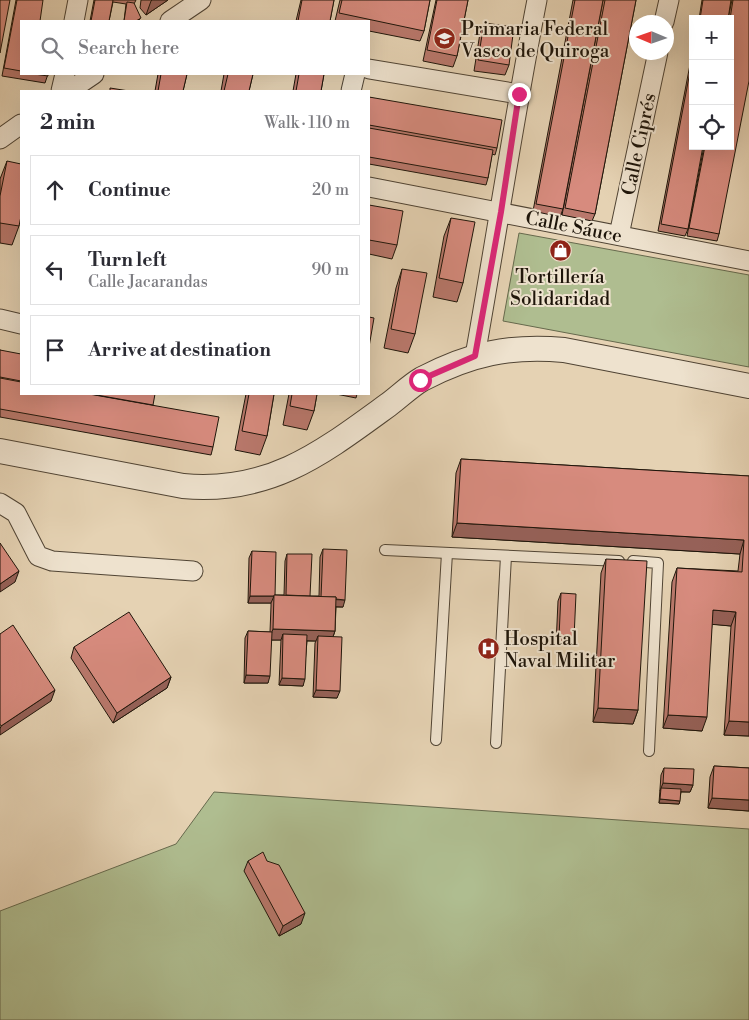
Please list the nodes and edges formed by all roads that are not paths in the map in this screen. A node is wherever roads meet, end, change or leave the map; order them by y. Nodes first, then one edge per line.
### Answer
1 (78, 0) edge
2 (201, 0) edge
3 (537, 0) edge
4 (669, 0) edge
5 (666, 15) edge
6 (74, 20) edge
7 (171, 20) edge
8 (656, 60) edge
9 (370, 69) edge
10 (65, 75) edge
11 (93, 75) edge
12 (355, 75) edge
13 (61, 90) edge
14 (70, 90) edge
15 (351, 90) edge
16 (519, 94) junction
17 (20, 125) edge
18 (0, 139) edge
19 (370, 187) edge
20 (501, 212) junction
21 (619, 235) junction
22 (749, 259) edge
23 (0, 320) edge
24 (20, 324) edge
25 (475, 356) junction
26 (749, 386) edge
27 (0, 451) edge
28 (0, 503) edge
29 (385, 550) dead end
30 (447, 553) junction
31 (506, 556) junction
32 (193, 571) dead end
33 (436, 740) dead end
34 (496, 743) dead end
35 (649, 751) dead end

1 - 6 street
2 - 7 street
3 - 16 street
4 - 5 street
8 - 21 street, Calle Ciprés
9 - 16 street
10 - 13 street
11 - 14 street
12 - 15 street
16 - 20 street
17 - 18 street
19 - 20 street, Calle Sáuce
20 - 21 street, Calle Sáuce
20 - 25 street
21 - 22 street, Calle Sáuce
23 - 24 street
25 - 26 street
25 - 27 street
28 - 32 street
29 - 30 lane
30 - 31 lane
30 - 33 lane
31 - 34 lane
31 - 35 lane

